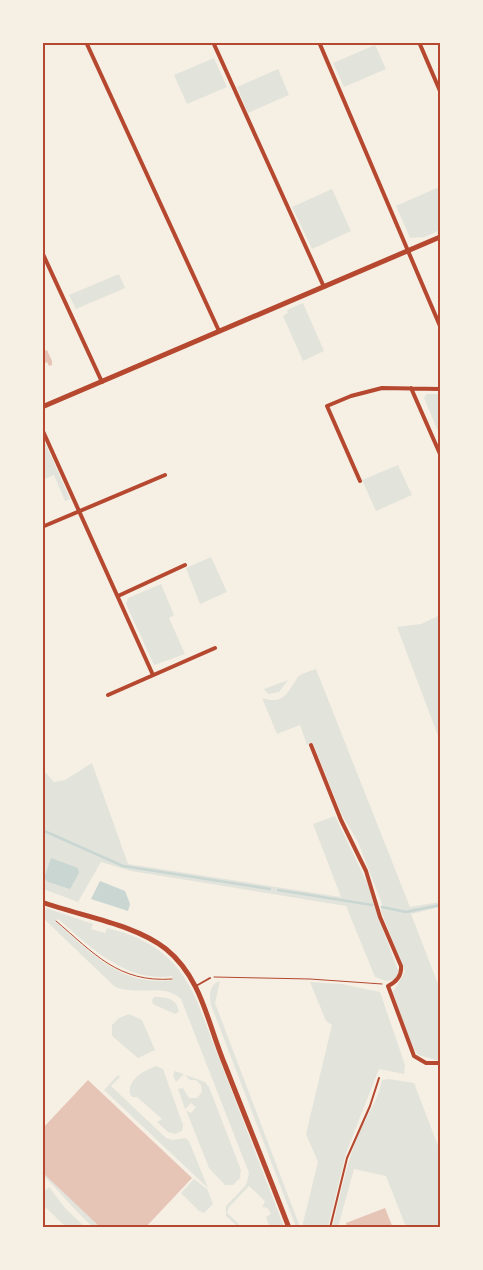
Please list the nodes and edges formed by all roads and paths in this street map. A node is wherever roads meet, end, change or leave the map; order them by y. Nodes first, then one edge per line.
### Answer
1 (86, 42) edge
2 (213, 42) edge
3 (319, 42) edge
4 (419, 42) edge
5 (440, 91) edge
6 (440, 237) edge
7 (408, 251) junction
8 (42, 252) edge
9 (324, 287) junction
10 (440, 326) edge
11 (219, 331) junction
12 (102, 382) junction
13 (411, 388) junction
14 (440, 388) edge
15 (42, 407) edge
16 (42, 429) edge
17 (440, 454) edge
18 (165, 475) dead end
19 (360, 481) dead end
20 (80, 511) junction
21 (42, 527) edge
22 (185, 565) dead end
23 (118, 596) junction
24 (215, 648) dead end
25 (153, 675) junction
26 (108, 695) dead end
27 (311, 745) dead end
28 (42, 902) edge
29 (56, 920) dead end
30 (210, 978) joint
31 (172, 979) dead end
32 (196, 986) junction
33 (388, 986) junction
34 (440, 1063) edge
35 (379, 1078) dead end
36 (289, 1228) edge
37 (330, 1228) edge

1 - 11 street
2 - 9 street
3 - 7 street
4 - 5 street
6 - 7 street
7 - 9 street
7 - 10 street
8 - 12 street
9 - 11 street
11 - 12 street
12 - 15 street
13 - 14 street
13 - 17 street
13 - 19 street
16 - 20 street
18 - 20 street
20 - 21 street
20 - 23 street
22 - 23 street
23 - 25 street
24 - 25 street
25 - 26 street
27 - 33 street
28 - 32 street
29 - 31 path
30 - 32 lane
30 - 33 path
32 - 36 street
33 - 34 street
35 - 37 lane

